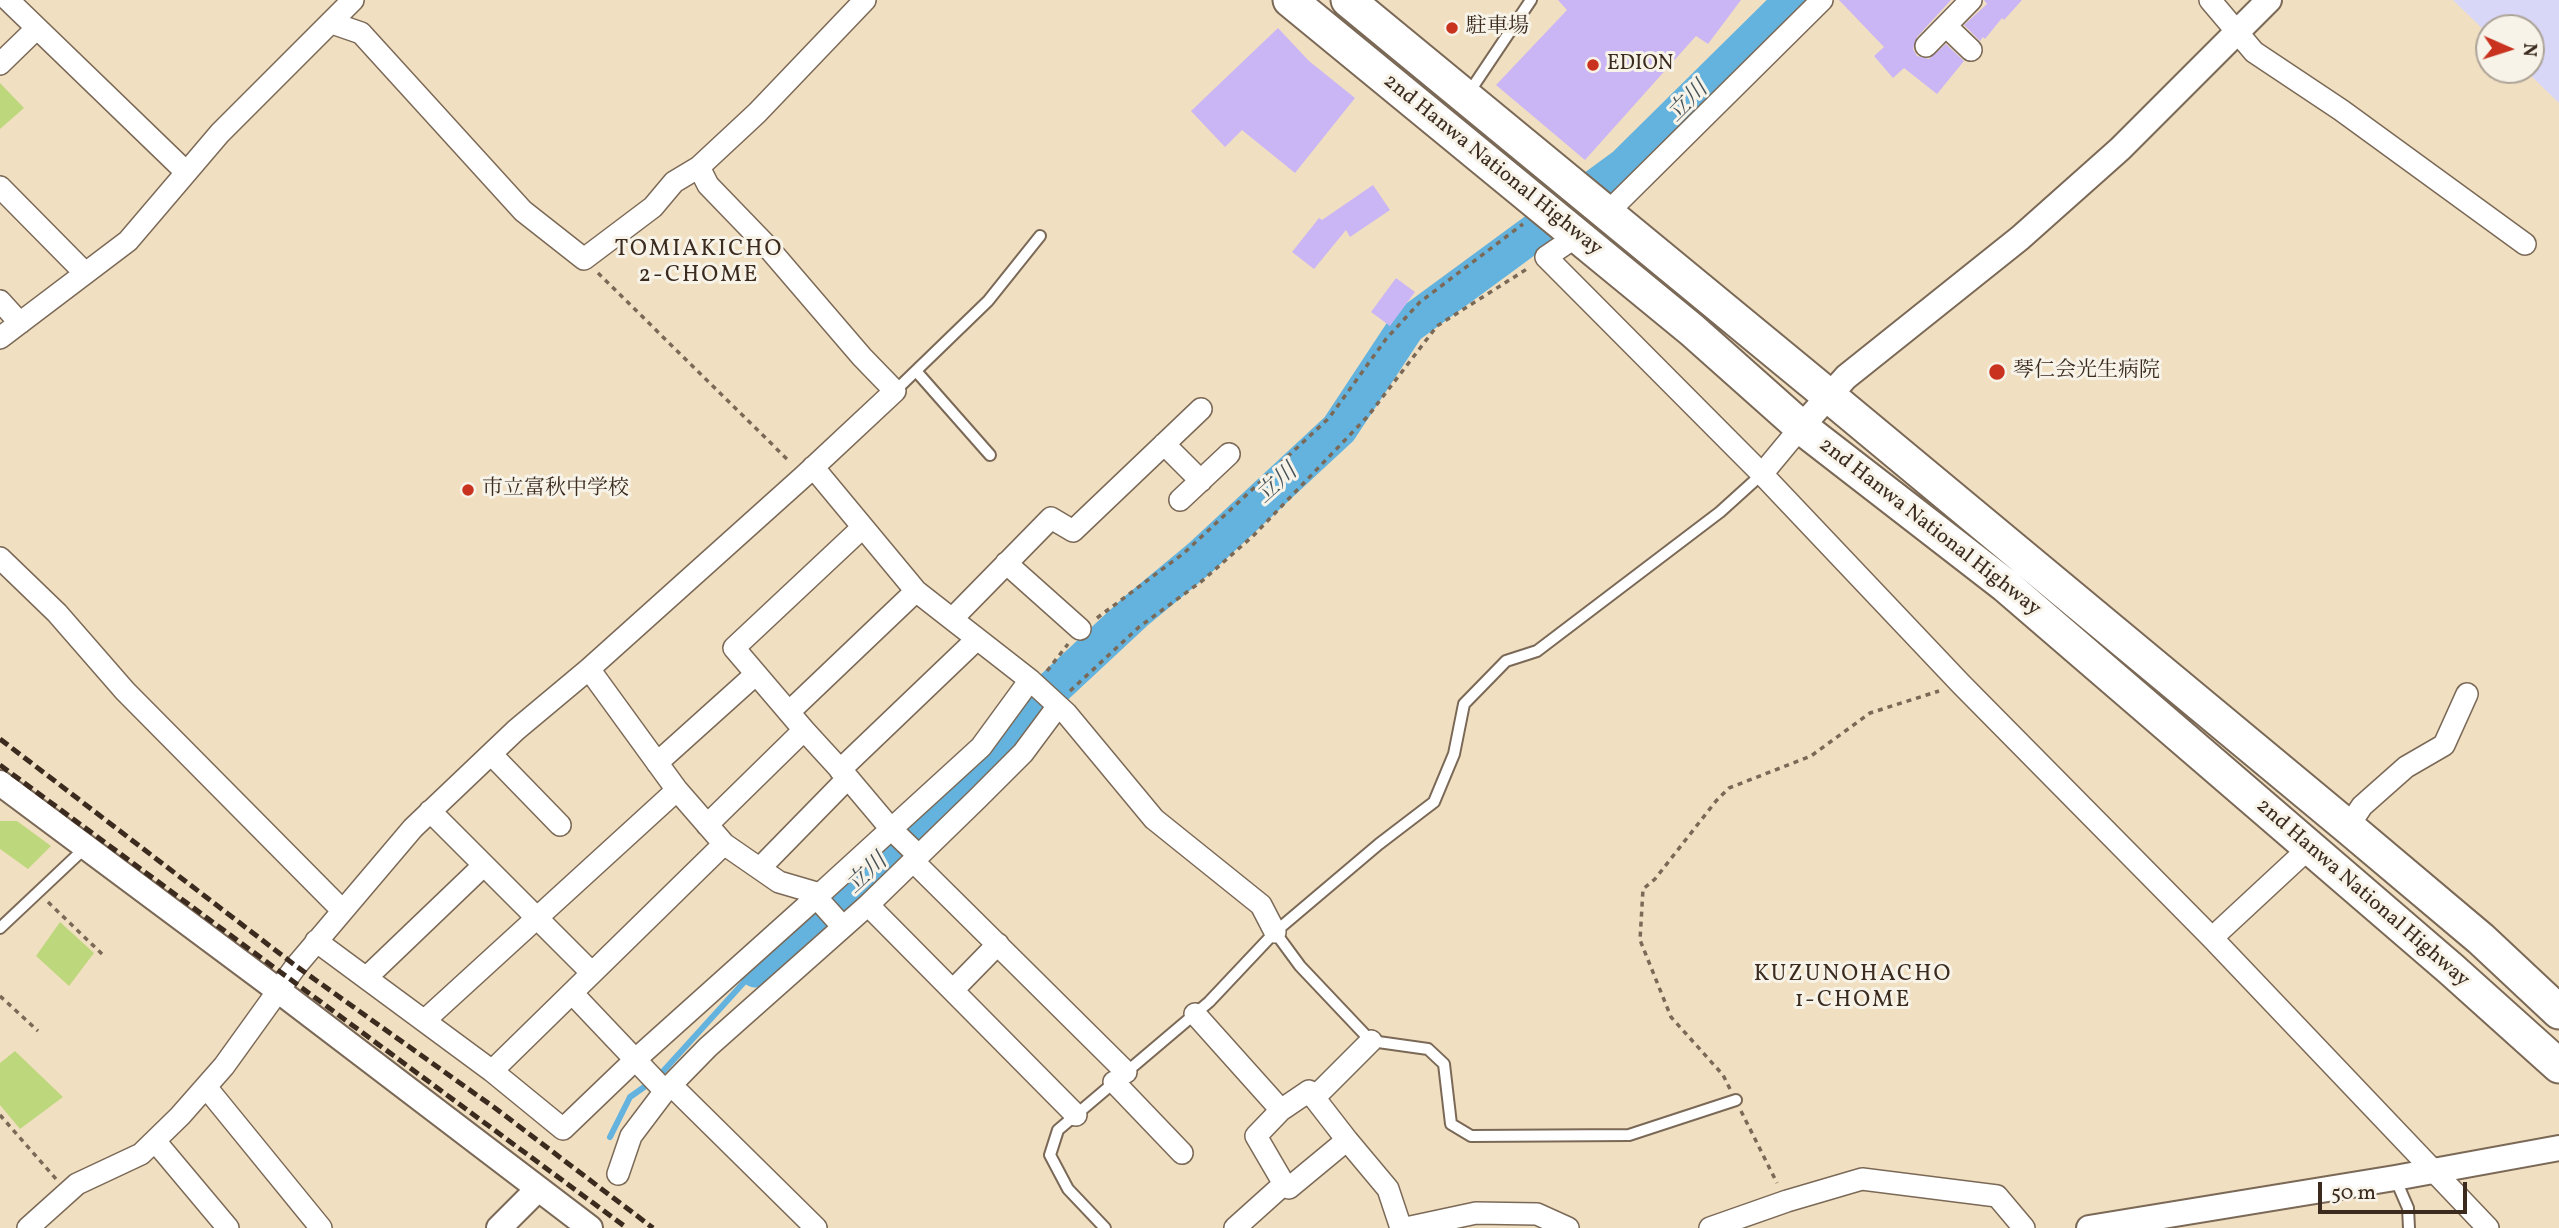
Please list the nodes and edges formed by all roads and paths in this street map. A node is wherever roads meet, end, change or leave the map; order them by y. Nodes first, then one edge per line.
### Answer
1 (8, 0) edge
2 (353, 0) edge
3 (865, 0) edge
4 (1290, 0) edge
5 (1348, 0) edge
6 (1531, 0) edge
7 (1822, 0) edge
8 (1971, 0) edge
9 (2210, 0) edge
10 (2269, 0) edge
11 (332, 23) junction
12 (1946, 26) junction
13 (37, 28) junction
14 (2236, 33) junction
15 (1926, 46) dead end
16 (1971, 50) dead end
17 (0, 64) edge
18 (1466, 97) junction
19 (699, 167) junction
20 (186, 172) junction
21 (0, 187) edge
22 (1593, 201) junction
23 (1558, 220) junction
24 (1040, 236) dead end
25 (2525, 244) dead end
26 (1546, 257) junction
27 (584, 259) junction
28 (85, 273) junction
29 (0, 301) edge
30 (20, 323) junction
31 (0, 338) edge
32 (916, 370) junction
33 (895, 391) junction
34 (1829, 396) junction
35 (1201, 409) dead end
36 (1801, 426) junction
37 (1164, 444) junction
38 (1229, 454) dead end
39 (989, 455) dead end
40 (808, 471) junction
41 (1762, 474) junction
42 (1201, 481) junction
43 (1181, 500) dead end
44 (862, 528) junction
45 (0, 558) edge
46 (1006, 563) junction
47 (916, 591) junction
48 (952, 619) junction
49 (1080, 629) junction
50 (976, 639) junction
51 (589, 669) junction
52 (757, 674) junction
53 (1034, 684) junction
54 (1961, 684) junction
55 (2467, 694) dead end
56 (1058, 705) junction
57 (789, 712) junction
58 (804, 730) junction
59 (491, 754) junction
60 (657, 763) junction
61 (844, 774) junction
62 (2, 789) edge
63 (677, 790) junction
64 (430, 811) junction
65 (560, 825) dead end
66 (707, 825) junction
67 (2348, 827) junction
68 (895, 831) junction
69 (724, 844) junction
70 (86, 847) junction
71 (2309, 848) junction
72 (916, 857) junction
73 (484, 865) junction
74 (760, 868) junction
75 (38, 892) junction
76 (820, 898) junction
77 (868, 905) junction
78 (342, 910) junction
79 (537, 918) junction
80 (841, 925) junction
81 (0, 928) edge
82 (1275, 932) junction
83 (2212, 938) junction
84 (316, 941) junction
85 (998, 944) junction
86 (102, 954) dead end
87 (592, 973) junction
88 (366, 978) junction
89 (953, 990) junction
90 (279, 991) junction
91 (572, 993) junction
92 (1, 998) edge
93 (2559, 1012) edge
94 (1195, 1014) junction
95 (424, 1021) junction
96 (38, 1031) dead end
97 (1371, 1041) junction
98 (641, 1064) junction
99 (2559, 1066) edge
100 (492, 1071) junction
101 (1120, 1077) junction
102 (206, 1087) junction
103 (667, 1088) junction
104 (1314, 1098) junction
105 (1736, 1100) junction
106 (1282, 1110) junction
107 (0, 1115) edge
108 (1076, 1115) junction
109 (155, 1140) junction
110 (1347, 1140) junction
111 (2559, 1148) edge
112 (1182, 1153) dead end
113 (2435, 1171) junction
114 (618, 1174) dead end
115 (2395, 1178) junction
116 (1283, 1184) junction
117 (538, 1189) junction
118 (67, 1191) junction
119 (1787, 1201) junction
120 (29, 1228) edge
121 (228, 1228) edge
122 (321, 1228) edge
123 (499, 1228) edge
124 (590, 1228) edge
125 (816, 1228) edge
126 (1105, 1228) edge
127 (1235, 1228) edge
128 (1404, 1228) edge
129 (1568, 1228) edge
130 (1710, 1228) edge
131 (2024, 1228) edge
132 (2089, 1228) edge
133 (2409, 1228) edge
134 (2488, 1228) edge

1 - 13 street
2 - 11 street
3 - 19 street
4 - 23 highway, 2nd Hanwa National Highway
5 - 18 highway, 2nd Hanwa National Highway
6 - 18 lane
7 - 22 street
8 - 12 street
9 - 14 street
10 - 14 street
11 - 20 street
11 - 27 street
12 - 15 street
12 - 16 street
13 - 17 street
13 - 20 street
14 - 25 street
14 - 34 street
18 - 22 highway, 2nd Hanwa National Highway
19 - 27 street
19 - 33 street
20 - 28 street
21 - 28 street
22 - 34 highway, 2nd Hanwa National Highway
23 - 26 street
23 - 36 highway, 2nd Hanwa National Highway
23 - 49 path
24 - 32 lane
26 - 41 street
26 - 56 path
27 - 40 path
28 - 30 street
29 - 30 street
30 - 31 street
32 - 33 lane
32 - 39 lane
33 - 40 street
34 - 36 street
34 - 67 highway, 2nd Hanwa National Highway
35 - 37 street
36 - 41 street
36 - 71 highway, 2nd Hanwa National Highway
37 - 42 street
37 - 46 street
38 - 42 street
40 - 44 street
40 - 51 street
41 - 54 street
41 - 82 lane
42 - 43 street
44 - 47 street
44 - 52 street
45 - 78 street
46 - 48 street
46 - 49 street
47 - 48 street
47 - 57 street
48 - 50 street
49 - 53 path
50 - 53 street
50 - 61 street
51 - 59 street
51 - 60 street
52 - 57 street
52 - 60 street
53 - 56 street
53 - 68 street
54 - 83 street
54 - 105 path
55 - 67 street
56 - 72 street
56 - 82 street
57 - 58 street
58 - 61 street
58 - 66 street
59 - 64 street
59 - 65 street
60 - 63 street
61 - 68 street
61 - 74 street
62 - 70 street
63 - 66 street
63 - 79 street
64 - 73 street
64 - 78 street
66 - 69 street
67 - 93 highway, 2nd Hanwa National Highway
68 - 72 street
68 - 76 street
69 - 74 street
69 - 87 street
70 - 75 lane
70 - 90 street
71 - 83 street
71 - 99 highway, 2nd Hanwa National Highway
72 - 77 street
72 - 85 street
73 - 79 street
73 - 88 street
74 - 76 street
75 - 81 lane
75 - 86 path
76 - 80 street
76 - 98 street
77 - 80 street
77 - 89 street
78 - 84 street
79 - 87 street
79 - 95 street
80 - 103 street
82 - 94 lane
82 - 97 lane
83 - 113 street
84 - 88 street
84 - 90 street
85 - 89 street
85 - 101 street
87 - 91 street
88 - 95 street
89 - 108 street
90 - 102 street
90 - 117 street
91 - 98 street
91 - 100 street
92 - 96 path
94 - 101 lane
94 - 106 street
95 - 100 street
97 - 104 street
97 - 105 lane
98 - 100 street
98 - 103 street
101 - 108 lane
101 - 112 street
102 - 109 street
102 - 122 street
103 - 114 street
103 - 125 street
104 - 106 street
104 - 110 street
105 - 119 path
106 - 116 street
107 - 118 path
108 - 126 lane
109 - 118 street
109 - 121 street
110 - 116 street
110 - 128 street
111 - 113 street
113 - 115 street
113 - 134 street
115 - 132 street
115 - 133 lane
116 - 127 street
117 - 123 street
117 - 124 street
118 - 120 street
119 - 130 street
119 - 131 street
128 - 129 street

